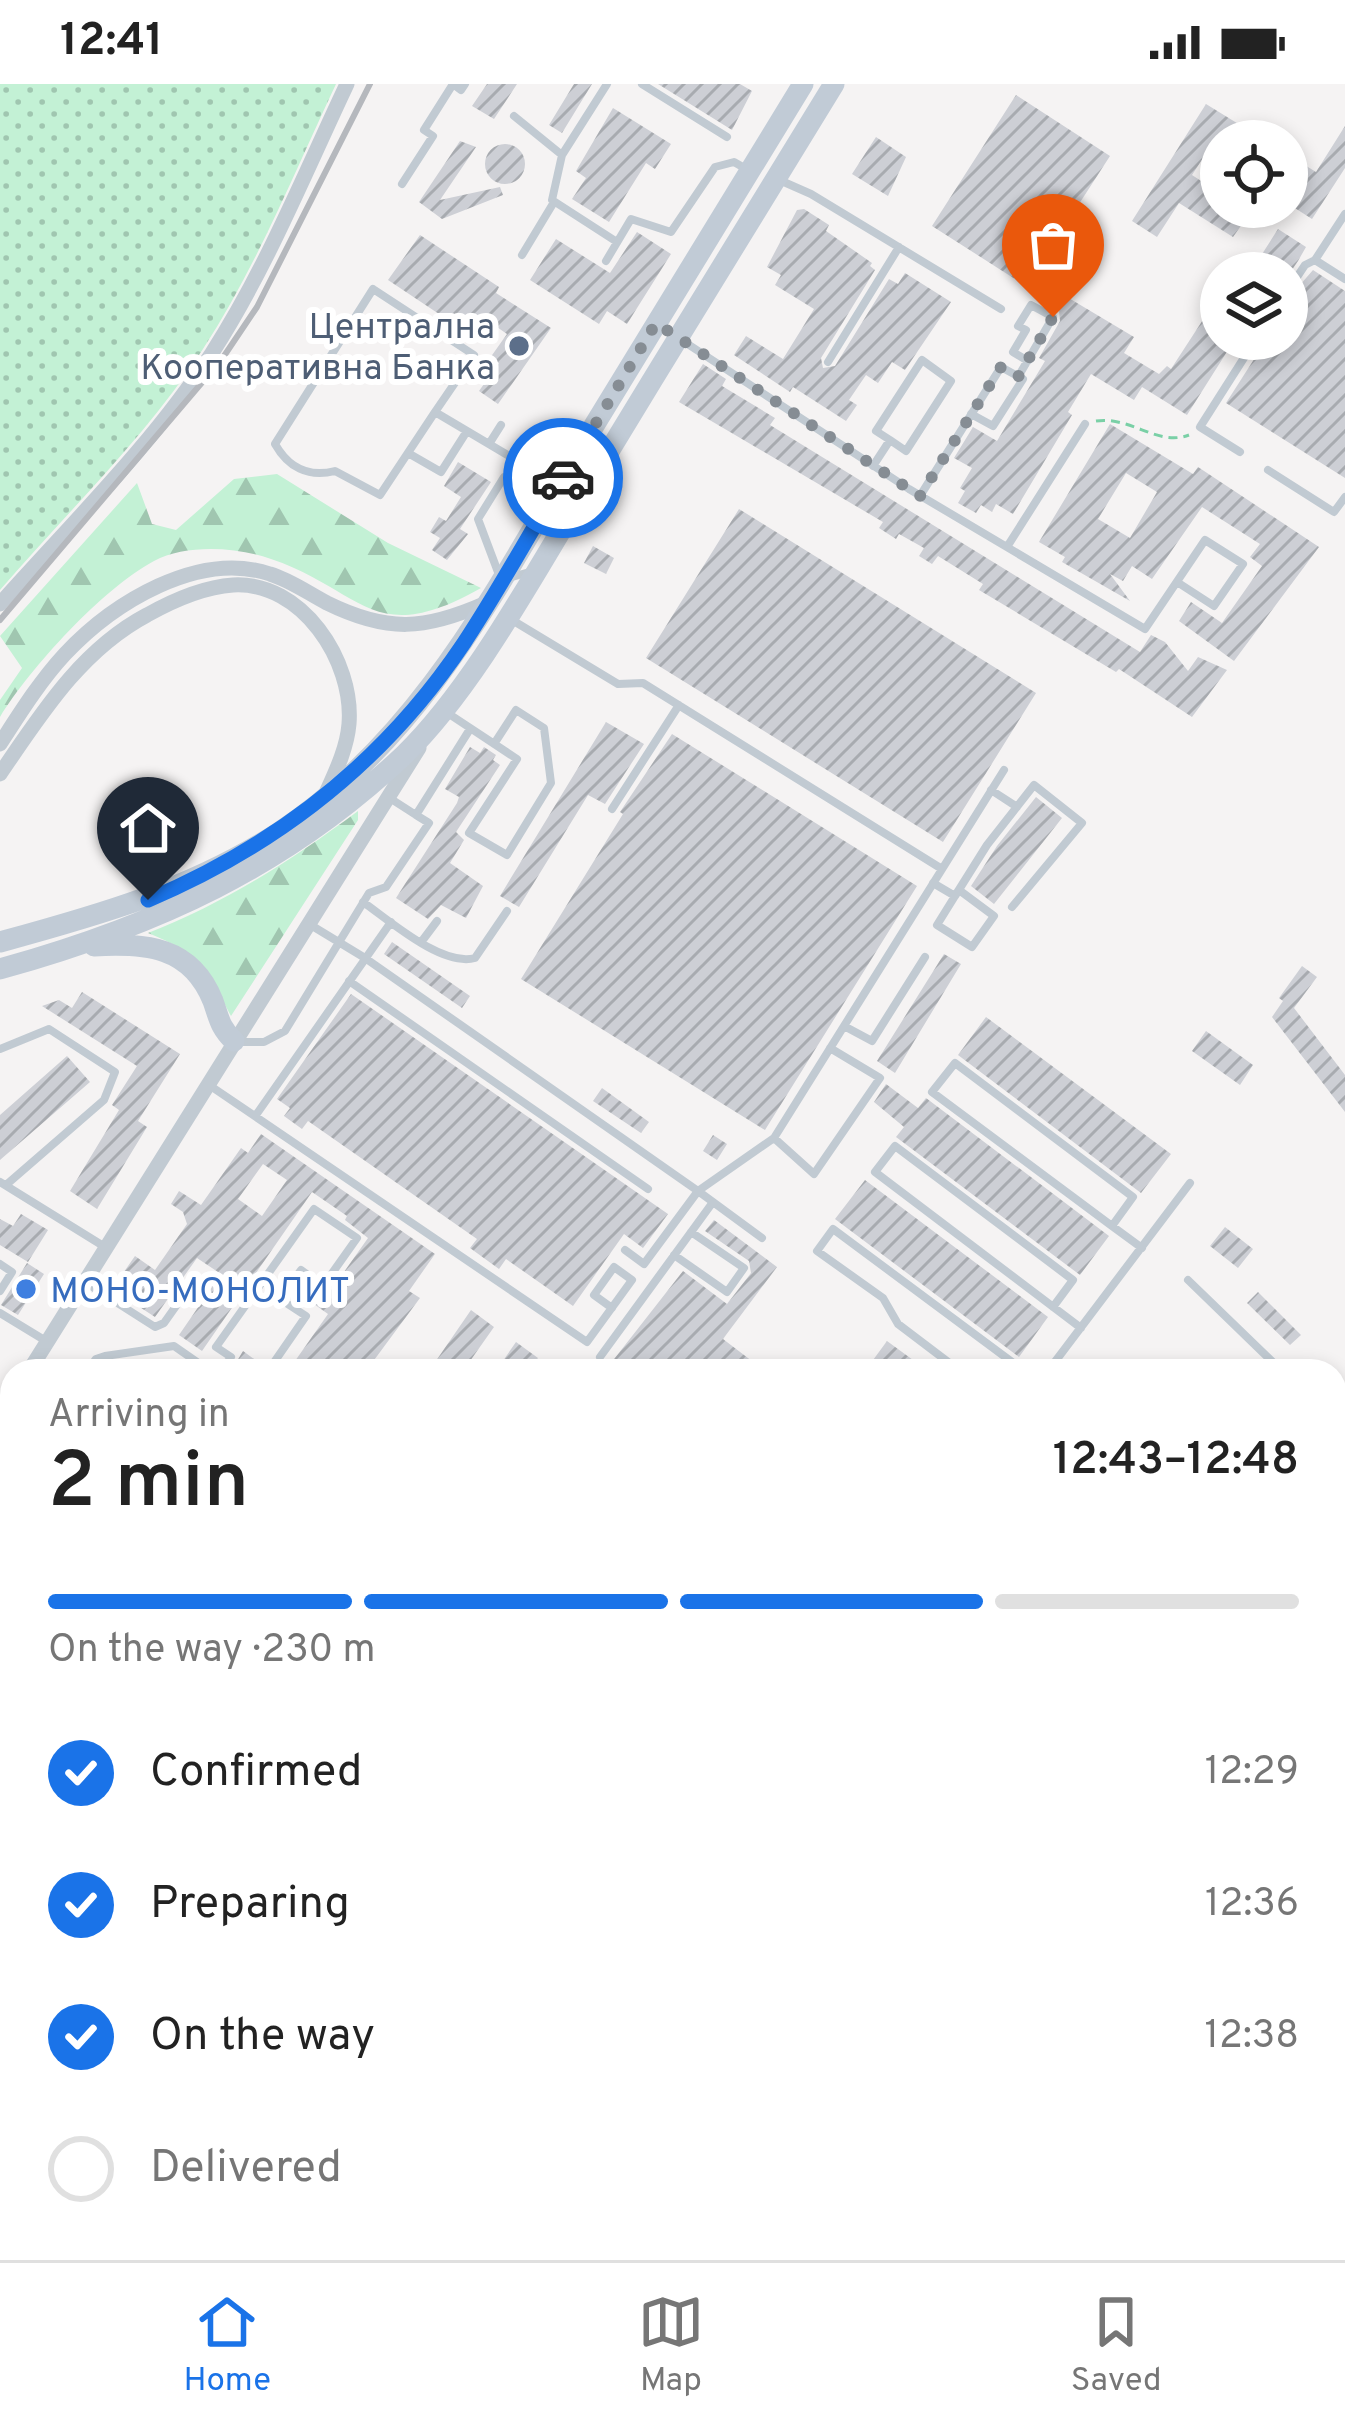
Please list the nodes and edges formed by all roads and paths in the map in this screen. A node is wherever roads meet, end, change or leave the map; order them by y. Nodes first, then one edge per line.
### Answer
1 (347, 84) edge
2 (465, 84) edge
3 (607, 84) edge
4 (642, 84) edge
5 (803, 84) edge
6 (829, 86) edge
7 (514, 116) dead end
8 (727, 137) dead end
9 (562, 155) junction
10 (749, 171) junction
11 (776, 178) junction
12 (402, 184) dead end
13 (554, 202) junction
14 (1345, 214) edge
15 (617, 242) junction
16 (899, 248) junction
17 (522, 255) dead end
18 (1315, 260) junction
19 (606, 261) dead end
20 (1308, 264) edge
21 (1345, 279) edge
22 (1001, 309) dead end
23 (656, 323) junction
24 (678, 338) junction
25 (1243, 360) edge
26 (1028, 361) junction
27 (828, 362) dead end
28 (1018, 377) junction
29 (435, 412) junction
30 (971, 414) junction
31 (1085, 424) joint
32 (502, 425) dead end
33 (1200, 427) junction
34 (467, 431) junction
35 (890, 440) junction
36 (488, 444) junction
37 (408, 452) junction
38 (1240, 452) dead end
39 (873, 466) junction
40 (1268, 470) dead end
41 (549, 480) junction
42 (920, 496) junction
43 (1345, 496) edge
44 (567, 520) junction
45 (1007, 547) junction
46 (535, 570) junction
47 (501, 580) junction
48 (1177, 582) junction
49 (0, 604) edge
50 (497, 609) junction
51 (679, 705) junction
52 (444, 711) junction
53 (470, 729) junction
54 (0, 744) edge
55 (494, 744) junction
56 (1004, 770) dead end
57 (0, 774) edge
58 (992, 790) junction
59 (388, 797) junction
60 (324, 798) junction
61 (1018, 807) junction
62 (612, 809) dead end
63 (416, 815) junction
64 (942, 869) junction
65 (933, 884) junction
66 (957, 893) junction
67 (363, 902) junction
68 (1012, 907) dead end
69 (507, 911) dead end
70 (437, 921) dead end
71 (392, 922) junction
72 (309, 924) junction
73 (422, 940) junction
74 (338, 941) junction
75 (0, 942) edge
76 (76, 947) junction
77 (925, 957) dead end
78 (365, 958) junction
79 (0, 969) edge
80 (349, 981) junction
81 (844, 1026) junction
82 (234, 1042) junction
83 (830, 1048) junction
84 (0, 1049) edge
85 (208, 1084) junction
86 (256, 1115) junction
87 (774, 1138) junction
88 (3, 1183) edge
89 (1190, 1184) dead end
90 (648, 1189) dead end
91 (698, 1191) junction
92 (713, 1202) junction
93 (1112, 1226) junction
94 (691, 1232) junction
95 (762, 1238) dead end
96 (106, 1247) junction
97 (1142, 1248) junction
98 (625, 1250) dead end
99 (674, 1255) junction
100 (0, 1264) edge
101 (1188, 1280) dead end
102 (85, 1282) junction
103 (194, 1282) dead end
104 (0, 1291) edge
105 (1053, 1307) junction
106 (612, 1308) junction
107 (0, 1313) edge
108 (1081, 1328) junction
109 (47, 1342) junction
110 (601, 1357) dead end
111 (36, 1359) edge
112 (96, 1359) edge
113 (194, 1359) edge
114 (230, 1359) edge
115 (276, 1359) edge
116 (944, 1359) edge
117 (1008, 1359) edge
118 (1057, 1359) edge
119 (1270, 1359) edge

1 - 49 street
2 - 12 lane
3 - 9 lane
4 - 8 lane
5 - 10 main road
6 - 11 main road
7 - 9 lane
9 - 13 lane
10 - 15 lane
10 - 23 main road
11 - 16 lane
11 - 24 main road
13 - 15 lane
13 - 17 lane
14 - 18 lane
15 - 19 lane
16 - 22 lane
16 - 27 lane
18 - 20 lane
18 - 21 lane
23 - 24 lane
23 - 41 main road
24 - 39 lane
24 - 44 main road
25 - 33 lane
26 - 26 lane
26 - 28 lane
28 - 30 lane
28 - 30 lane
29 - 34 lane
29 - 37 lane
29 - 37 lane
30 - 42 lane
31 - 33 path
31 - 45 lane
32 - 36 lane
33 - 38 lane
34 - 36 lane
34 - 37 lane
35 - 35 lane
35 - 39 lane
36 - 41 lane
39 - 42 lane
40 - 43 lane
41 - 44 lane
41 - 47 main road
41 - 47 lane
42 - 45 lane
44 - 46 main road
45 - 48 lane
46 - 47 lane
46 - 50 main road
47 - 50 main road
48 - 48 lane
50 - 51 lane
50 - 52 main road
50 - 54 street
50 - 60 main road
51 - 62 lane
51 - 64 lane
52 - 53 lane
52 - 59 street
52 - 76 main road
53 - 55 lane
53 - 63 lane
55 - 55 lane
56 - 58 lane
57 - 60 street
58 - 61 lane
58 - 64 lane
59 - 63 lane
59 - 72 street
60 - 75 main road
61 - 66 lane
61 - 68 lane
63 - 67 lane
64 - 65 lane
65 - 66 lane
65 - 81 lane
66 - 66 lane
67 - 71 lane
67 - 74 lane
69 - 73 lane
70 - 73 lane
71 - 73 lane
71 - 78 lane
72 - 74 lane
72 - 82 street
74 - 78 lane
74 - 82 lane
76 - 79 main road
76 - 82 main road
77 - 81 lane
78 - 80 lane
78 - 91 lane
80 - 86 lane
80 - 90 lane
81 - 83 lane
82 - 85 street
83 - 87 lane
83 - 87 lane
84 - 88 lane
85 - 86 lane
85 - 96 street
86 - 106 lane
87 - 91 lane
88 - 96 lane
89 - 97 lane
91 - 92 lane
91 - 98 lane
92 - 94 lane
92 - 95 lane
93 - 93 lane
93 - 97 lane
94 - 99 lane
94 - 99 lane
96 - 102 street
97 - 108 lane
99 - 110 lane
100 - 104 lane
101 - 119 lane
102 - 103 lane
102 - 109 street
105 - 105 lane
105 - 108 lane
106 - 106 lane
107 - 109 lane
108 - 118 lane
109 - 111 street
112 - 113 lane
114 - 115 lane
116 - 117 lane

